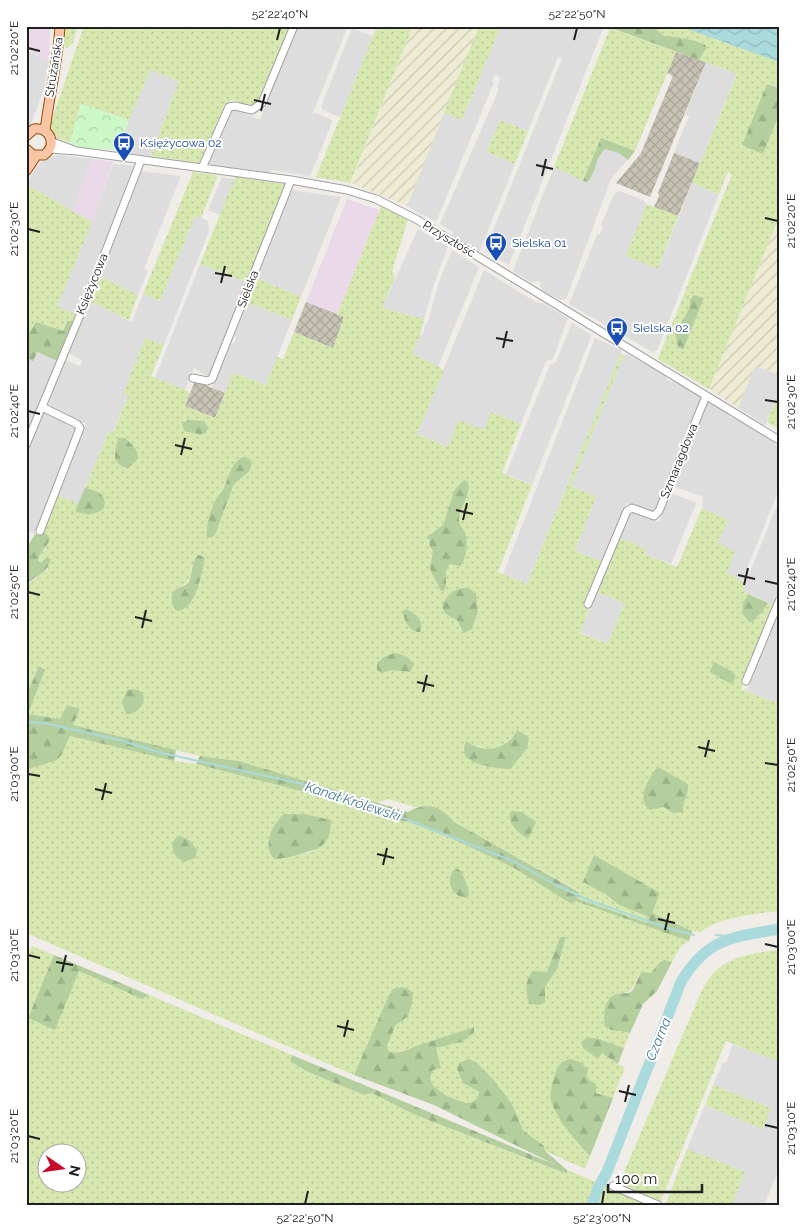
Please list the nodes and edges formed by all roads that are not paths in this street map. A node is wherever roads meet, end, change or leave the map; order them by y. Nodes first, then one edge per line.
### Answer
1 (60, 26) edge
2 (294, 26) edge
3 (41, 130) junction
4 (26, 136) edge
5 (51, 145) junction
6 (29, 153) edge
7 (141, 160) junction
8 (202, 168) junction
9 (26, 170) edge
10 (291, 180) junction
11 (193, 378) dead end
12 (706, 396) junction
13 (42, 407) junction
14 (779, 440) edge
15 (26, 445) edge
16 (40, 531) dead end
17 (779, 601) edge
18 (588, 604) dead end
19 (746, 681) dead end
20 (612, 1186) dead end
21 (658, 1205) edge

1 - 3 main road, Strużańska
2 - 8 street
3 - 4 main road
3 - 5 main road
5 - 6 main road
5 - 7 street, Przyszłość
6 - 9 main road
7 - 8 street, Przyszłość
7 - 13 street, Księżycowa
8 - 10 street, Przyszłość
10 - 11 street, Sielska
10 - 12 street, Przyszłość
12 - 14 street, Przyszłość
12 - 18 street, Szmaragdowa
13 - 15 street, Księżycowa
13 - 16 street
17 - 19 street
20 - 21 street

